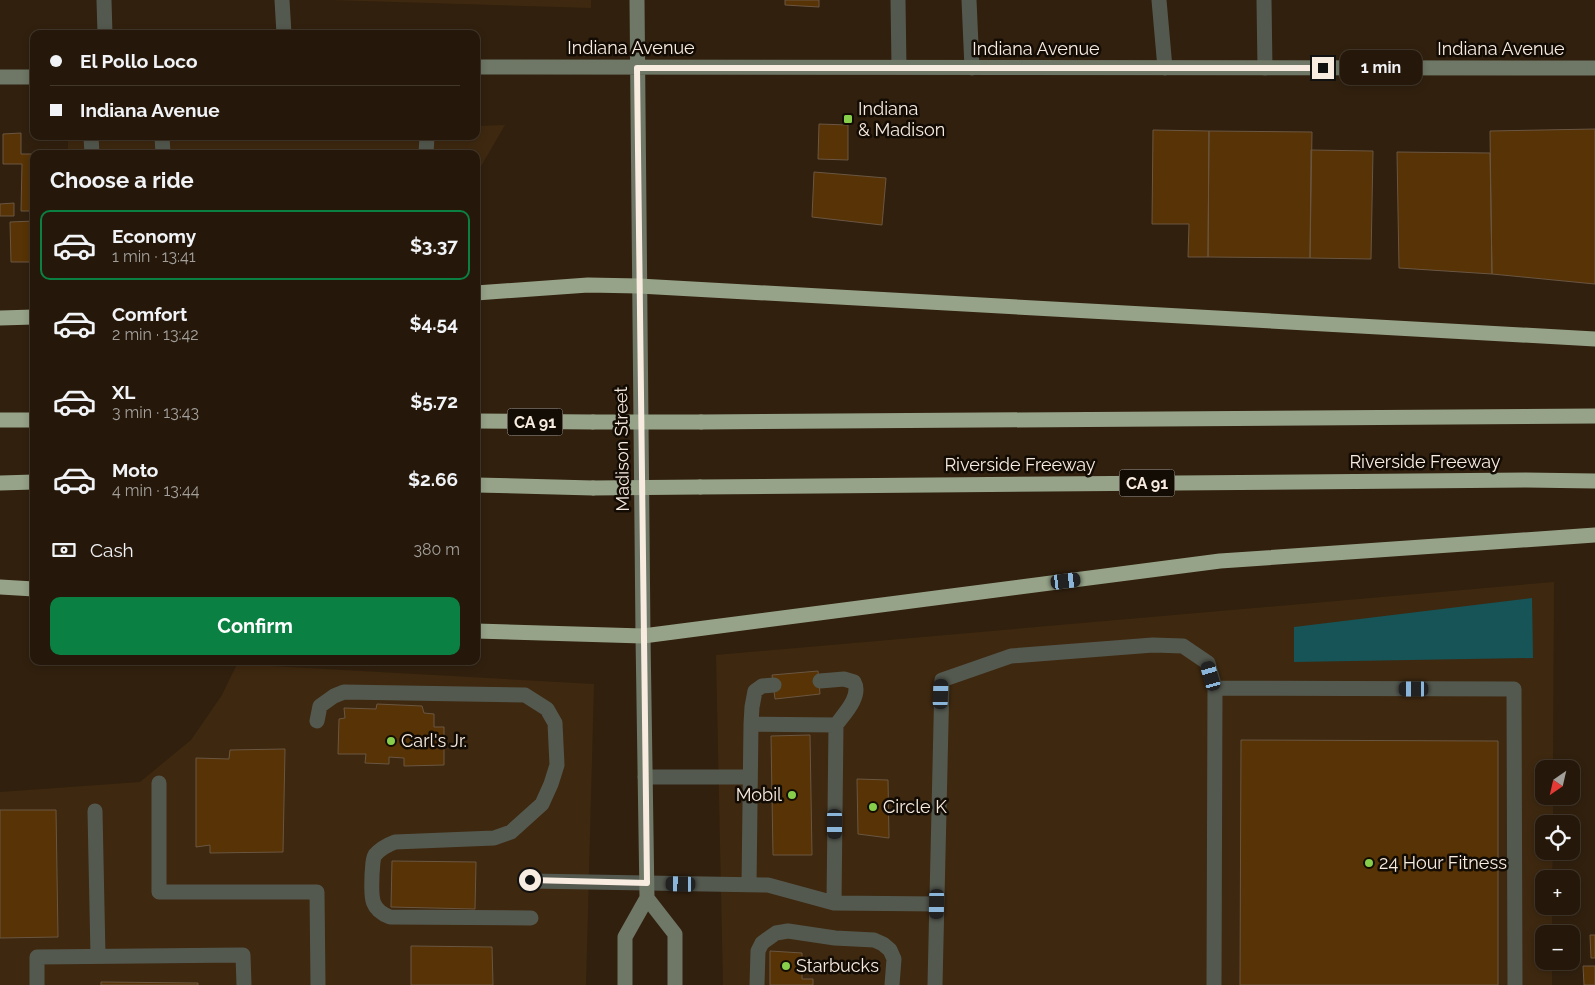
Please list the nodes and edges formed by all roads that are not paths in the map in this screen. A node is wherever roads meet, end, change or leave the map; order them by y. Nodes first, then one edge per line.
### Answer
1 (104, 0) edge
2 (282, 0) edge
3 (637, 0) edge
4 (898, 0) edge
5 (969, 0) edge
6 (1159, 0) edge
7 (1264, 0) edge
8 (105, 30) edge
9 (284, 30) edge
10 (480, 67) edge
11 (899, 67) junction
12 (637, 68) junction
13 (972, 68) junction
14 (1165, 68) junction
15 (1265, 68) junction
16 (1595, 68) edge
17 (0, 77) edge
18 (30, 77) edge
19 (640, 286) junction
20 (480, 293) edge
21 (30, 317) edge
22 (0, 318) edge
23 (1595, 339) edge
24 (1595, 416) edge
25 (0, 420) edge
26 (30, 420) edge
27 (480, 422) edge
28 (1595, 481) edge
29 (0, 482) edge
30 (30, 482) edge
31 (480, 485) edge
32 (1595, 535) edge
33 (0, 587) edge
34 (30, 589) edge
35 (480, 631) edge
36 (643, 636) junction
37 (820, 681) dead end
38 (774, 685) dead end
39 (1215, 688) junction
40 (317, 721) dead end
41 (751, 724) junction
42 (836, 725) junction
43 (645, 777) junction
44 (750, 777) junction
45 (158, 783) dead end
46 (95, 811) dead end
47 (530, 880) dead end
48 (749, 885) junction
49 (647, 890) junction
50 (834, 903) junction
51 (937, 904) junction
52 (531, 918) dead end
53 (98, 956) junction
54 (37, 985) edge
55 (244, 985) edge
56 (318, 985) edge
57 (625, 985) edge
58 (675, 985) edge
59 (757, 985) edge
60 (892, 985) edge
61 (935, 985) edge
62 (1214, 985) edge
63 (1515, 985) edge

1 - 8 lane
2 - 9 lane
3 - 12 main road, Madison Street
4 - 11 lane
5 - 13 lane
6 - 14 lane
7 - 15 lane
10 - 12 main road, Indiana Avenue
11 - 12 main road, Indiana Avenue
11 - 13 main road, Indiana Avenue
12 - 19 main road, Madison Street
13 - 14 main road, Indiana Avenue
14 - 15 main road, Indiana Avenue
15 - 16 main road, Indiana Avenue
17 - 18 main road
19 - 20 highway
19 - 23 highway
19 - 36 main road, Madison Street
21 - 22 highway
24 - 27 highway, CA 91, bridge
25 - 26 highway
28 - 31 highway, Riverside Freeway / CA 91, bridge
29 - 30 highway
32 - 36 highway
33 - 34 highway
35 - 36 highway
36 - 43 main road, Madison Street
37 - 42 lane
38 - 41 lane
39 - 51 lane
39 - 62 lane
39 - 63 lane
40 - 52 lane
41 - 42 lane
41 - 44 lane
42 - 50 lane
43 - 44 lane
43 - 49 main road, Madison Street
44 - 48 lane
45 - 56 lane
46 - 53 lane
47 - 49 lane
48 - 49 lane
48 - 50 lane
49 - 57 main road
49 - 58 main road
50 - 51 lane
51 - 61 lane
53 - 54 lane
53 - 55 lane
59 - 60 lane

